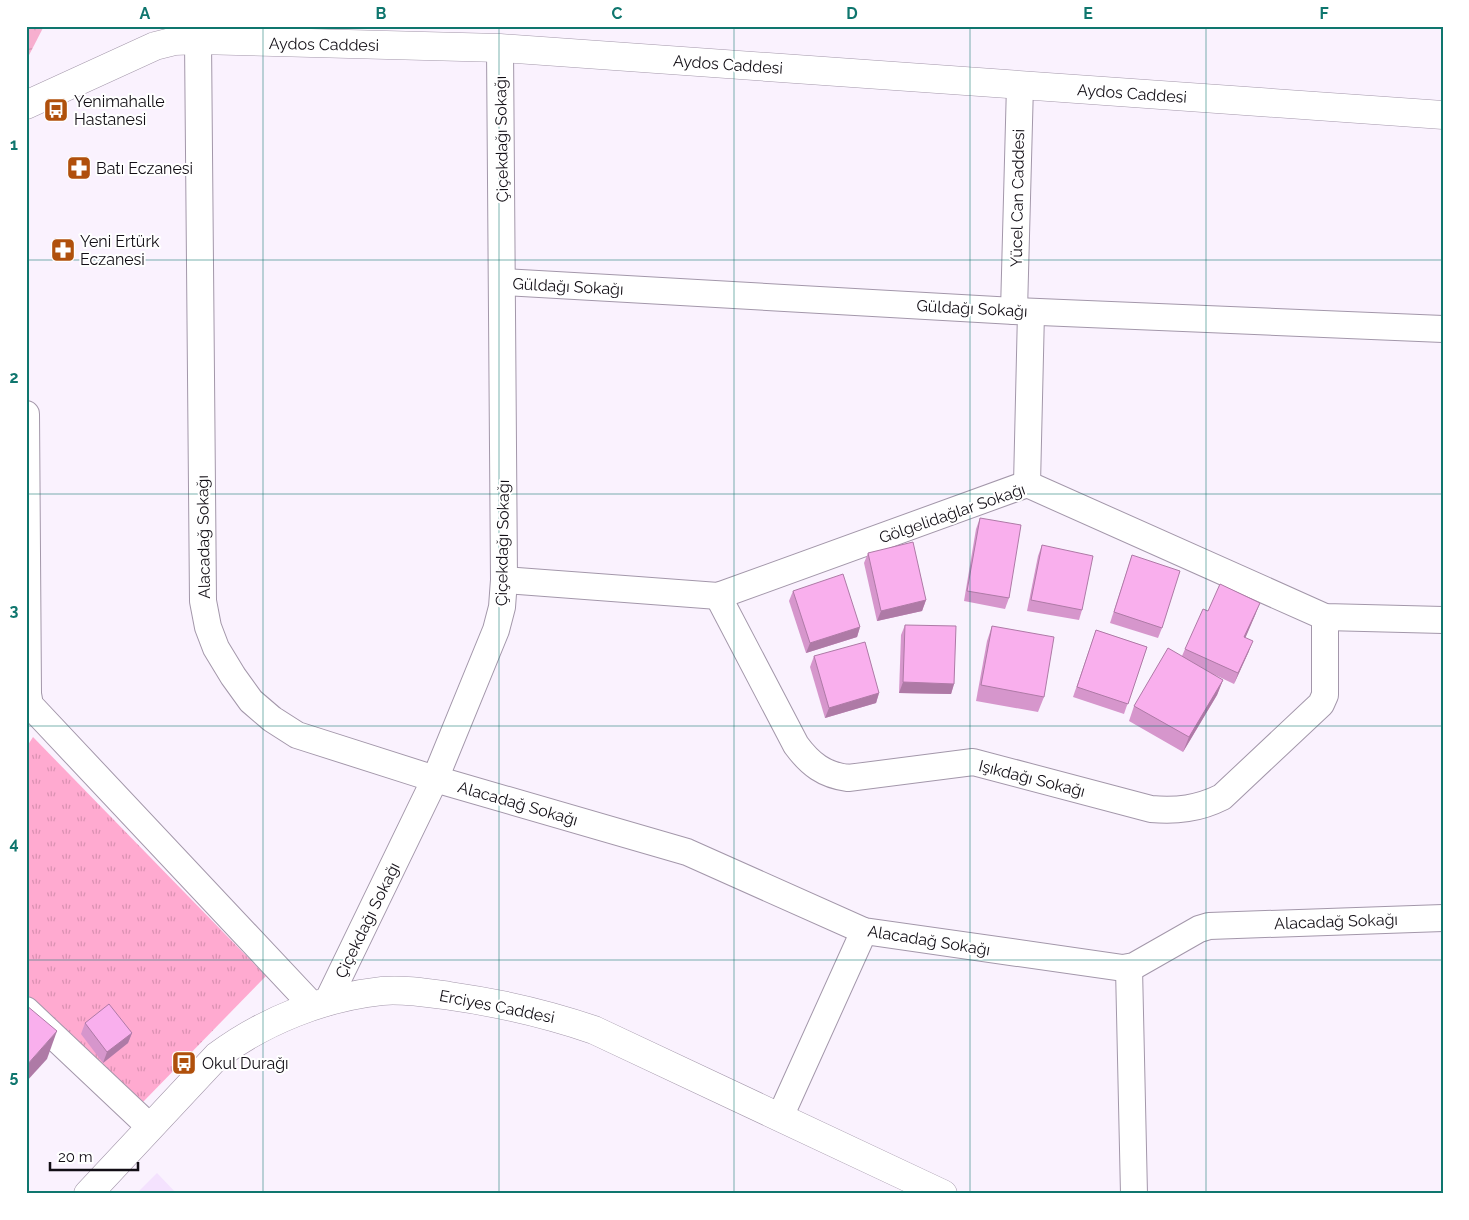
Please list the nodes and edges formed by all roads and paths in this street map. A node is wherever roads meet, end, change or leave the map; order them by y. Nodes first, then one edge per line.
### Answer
1 (198, 40) junction
2 (500, 48) junction
3 (1020, 85) junction
4 (26, 105) edge
5 (1443, 115) edge
6 (502, 282) junction
7 (1022, 311) junction
8 (1443, 329) edge
9 (26, 414) edge
10 (1028, 484) junction
11 (504, 580) junction
12 (718, 596) junction
13 (1325, 617) junction
14 (1443, 620) edge
15 (434, 779) junction
16 (1443, 918) edge
17 (864, 931) junction
18 (1129, 968) junction
19 (320, 1004) junction
20 (26, 1010) edge
21 (780, 1117) junction
22 (150, 1127) junction
23 (88, 1194) edge
24 (943, 1194) edge
25 (1134, 1194) edge

1 - 2 street, Aydos Caddesi
1 - 4 street, Aydos Caddesi
1 - 15 street, Alacadağ Sokağı
2 - 3 street, Aydos Caddesi
2 - 6 street, Çiçekdağı Sokağı
3 - 5 street, Aydos Caddesi
3 - 7 street, Yücel Can Caddesi
6 - 7 street, Güldağı Sokağı
6 - 11 street, Çiçekdağı Sokağı
7 - 8 street, Güldağı Sokağı
7 - 10 street, Yücel Can Caddesi
9 - 19 street
10 - 12 street, Gölgelidağlar Sokağı
10 - 13 street, Gölgelidağlar Sokağı
11 - 12 street, Gölgelidağlar Sokağı
11 - 15 street, Çiçekdağı Sokağı
12 - 13 street, Işıkdağı Sokağı
13 - 14 street, Gölgelidağlar Sokağı
15 - 17 street, Alacadağ Sokağı
15 - 19 street, Çiçekdağı Sokağı
16 - 18 street, Alacadağ Sokağı
17 - 18 street, Alacadağ Sokağı
17 - 21 street
18 - 25 street
19 - 21 street, Erciyes Caddesi
19 - 22 street, Erciyes Caddesi
20 - 22 street
21 - 24 street, Erciyes Caddesi
22 - 23 street, Erciyes Caddesi

